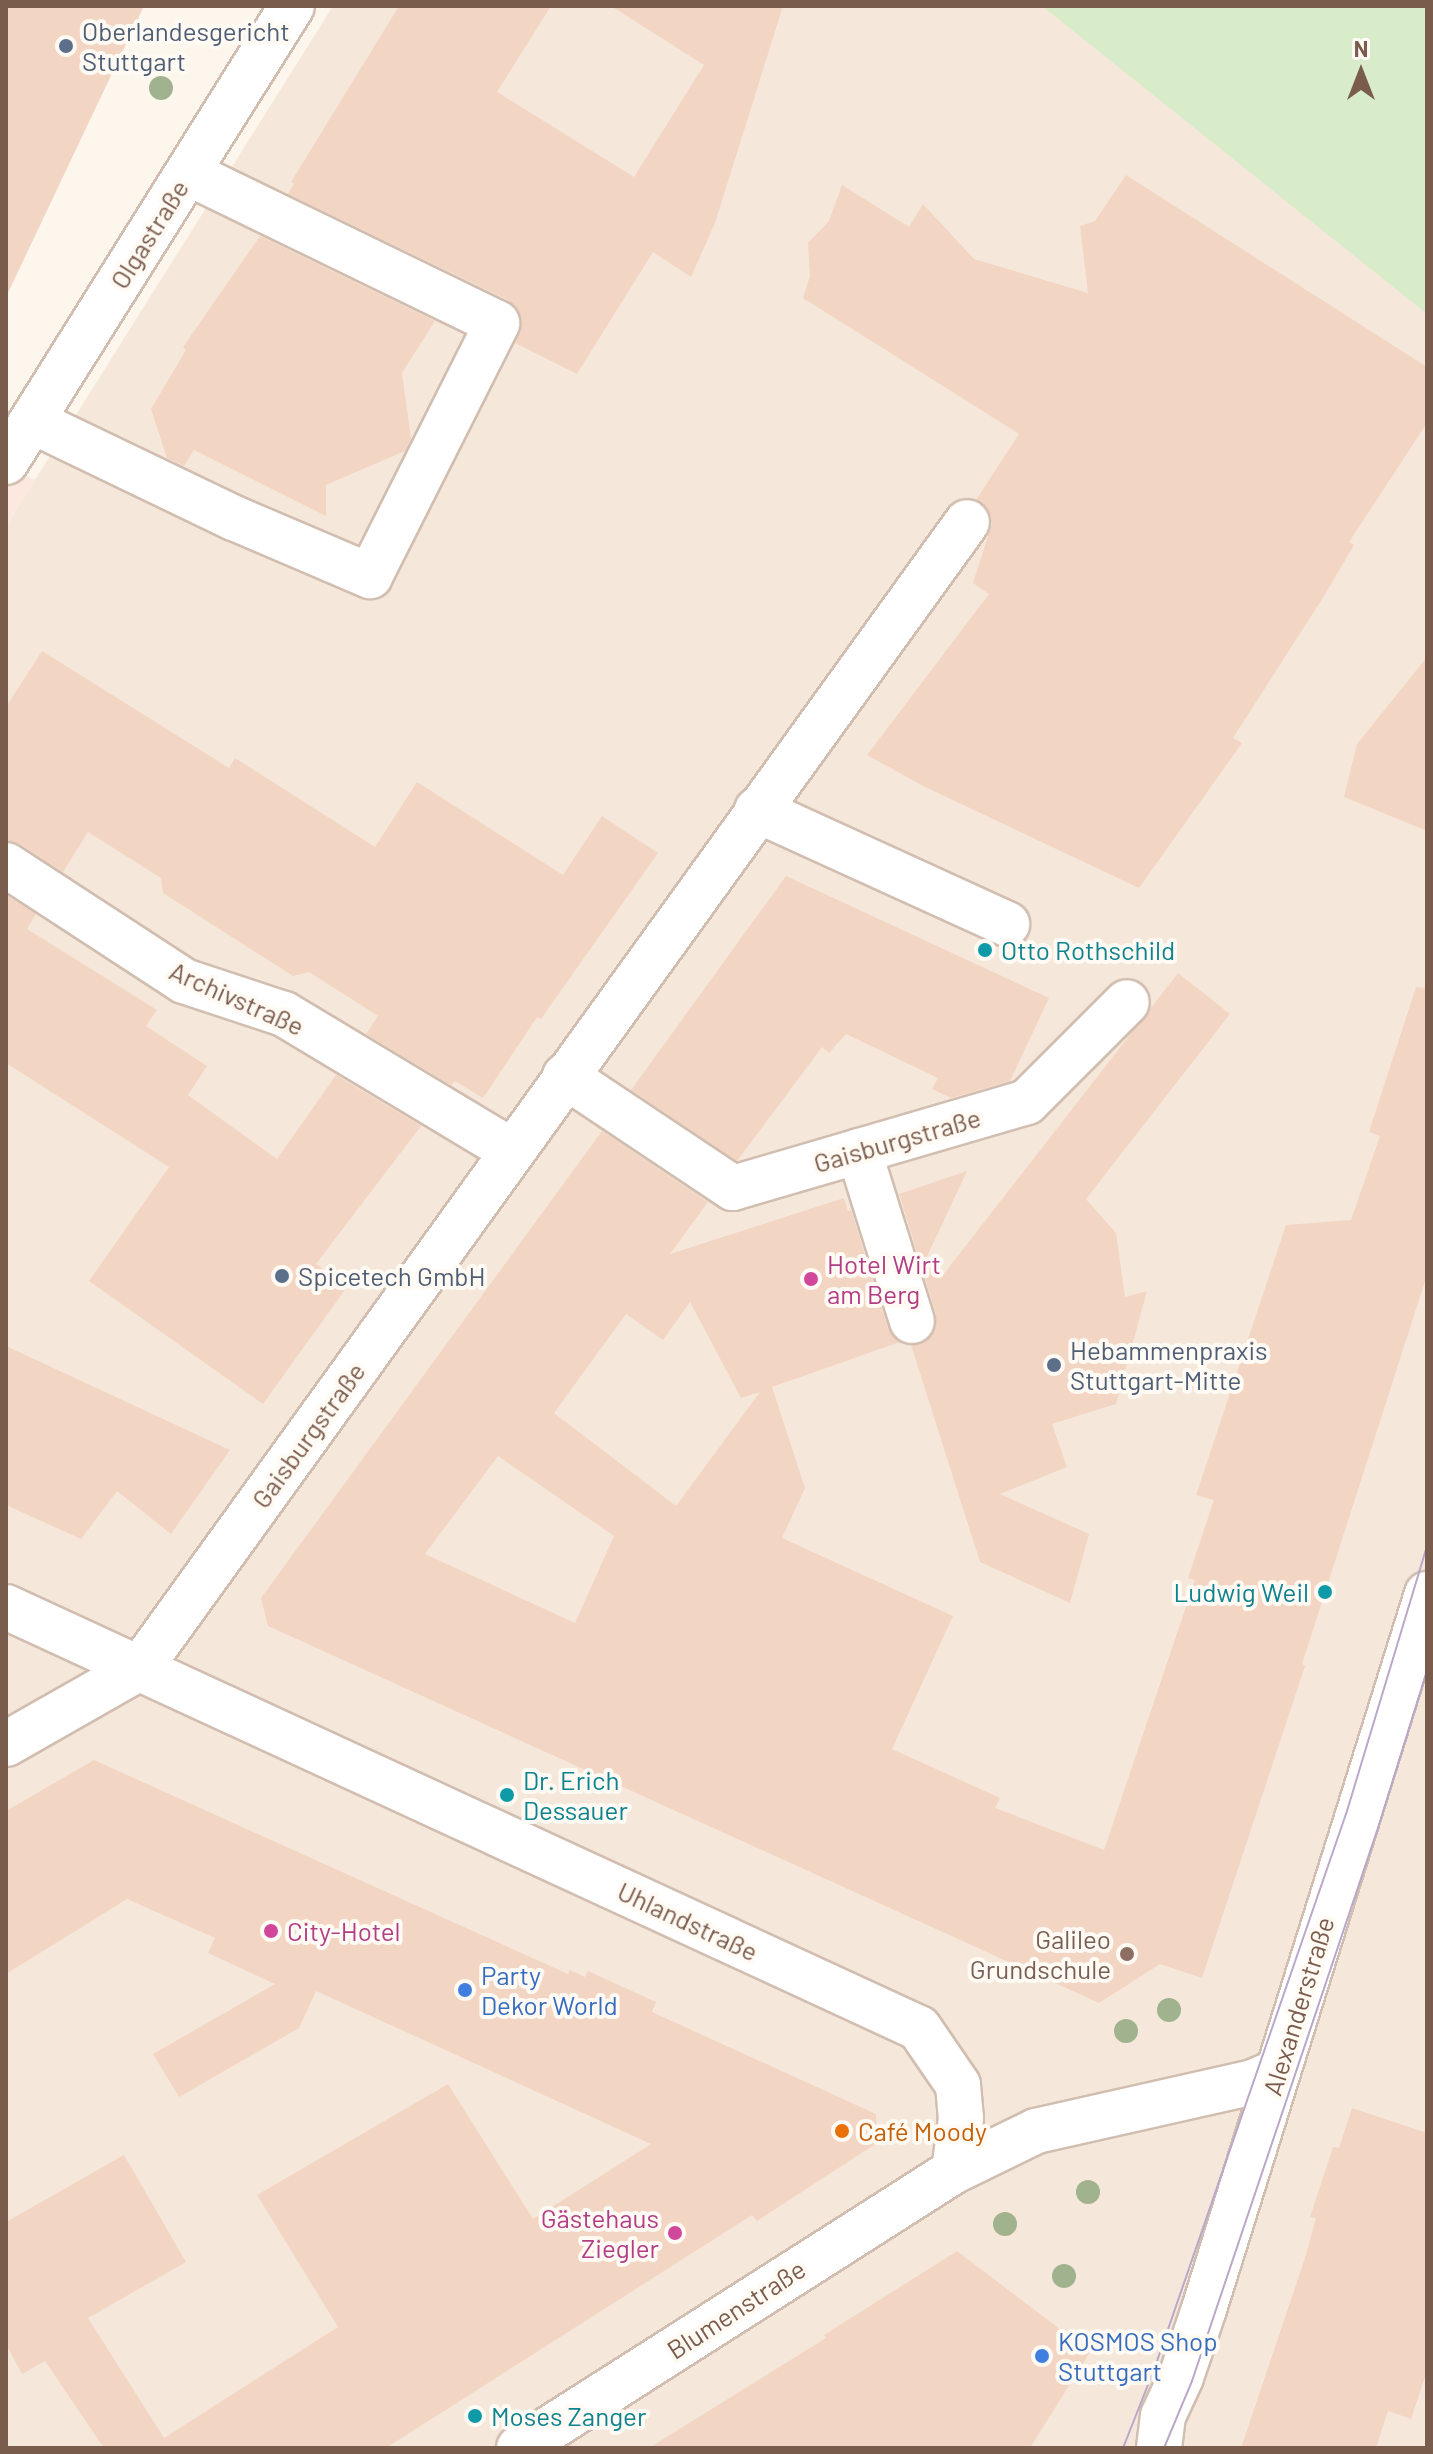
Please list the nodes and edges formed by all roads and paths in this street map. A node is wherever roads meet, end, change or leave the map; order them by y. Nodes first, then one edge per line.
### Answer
1 (292, 6) edge
2 (188, 173) junction
3 (15, 444) edge
4 (967, 522) dead end
5 (757, 810) junction
6 (6, 865) edge
7 (1007, 924) dead end
8 (1127, 1002) dead end
9 (565, 1076) junction
10 (512, 1151) junction
11 (859, 1151) junction
12 (912, 1321) dead end
13 (1427, 1594) edge
14 (6, 1607) edge
15 (140, 1668) junction
16 (6, 1744) edge
17 (1277, 2072) junction
18 (954, 2171) junction
19 (1161, 2432) edge
20 (519, 2448) edge
21 (1127, 2448) edge

1 - 2 street, Olgastraße
2 - 3 street, Olgastraße
2 - 3 street
4 - 5 street, Gaisburgstraße
5 - 7 street
5 - 9 street, Gaisburgstraße
6 - 10 street, Archivstraße
8 - 11 street, Gaisburgstraße
9 - 10 street, Gaisburgstraße
9 - 11 street, Gaisburgstraße
10 - 15 street, Gaisburgstraße
11 - 12 street
13 - 17 street, Alexanderstraße
14 - 15 street, Uhlandstraße
15 - 16 street, Gaisburgstraße
15 - 18 street, Uhlandstraße
17 - 18 street
17 - 19 street, Alexanderstraße
18 - 20 street, Blumenstraße
19 - 21 street, Alexanderstraße

